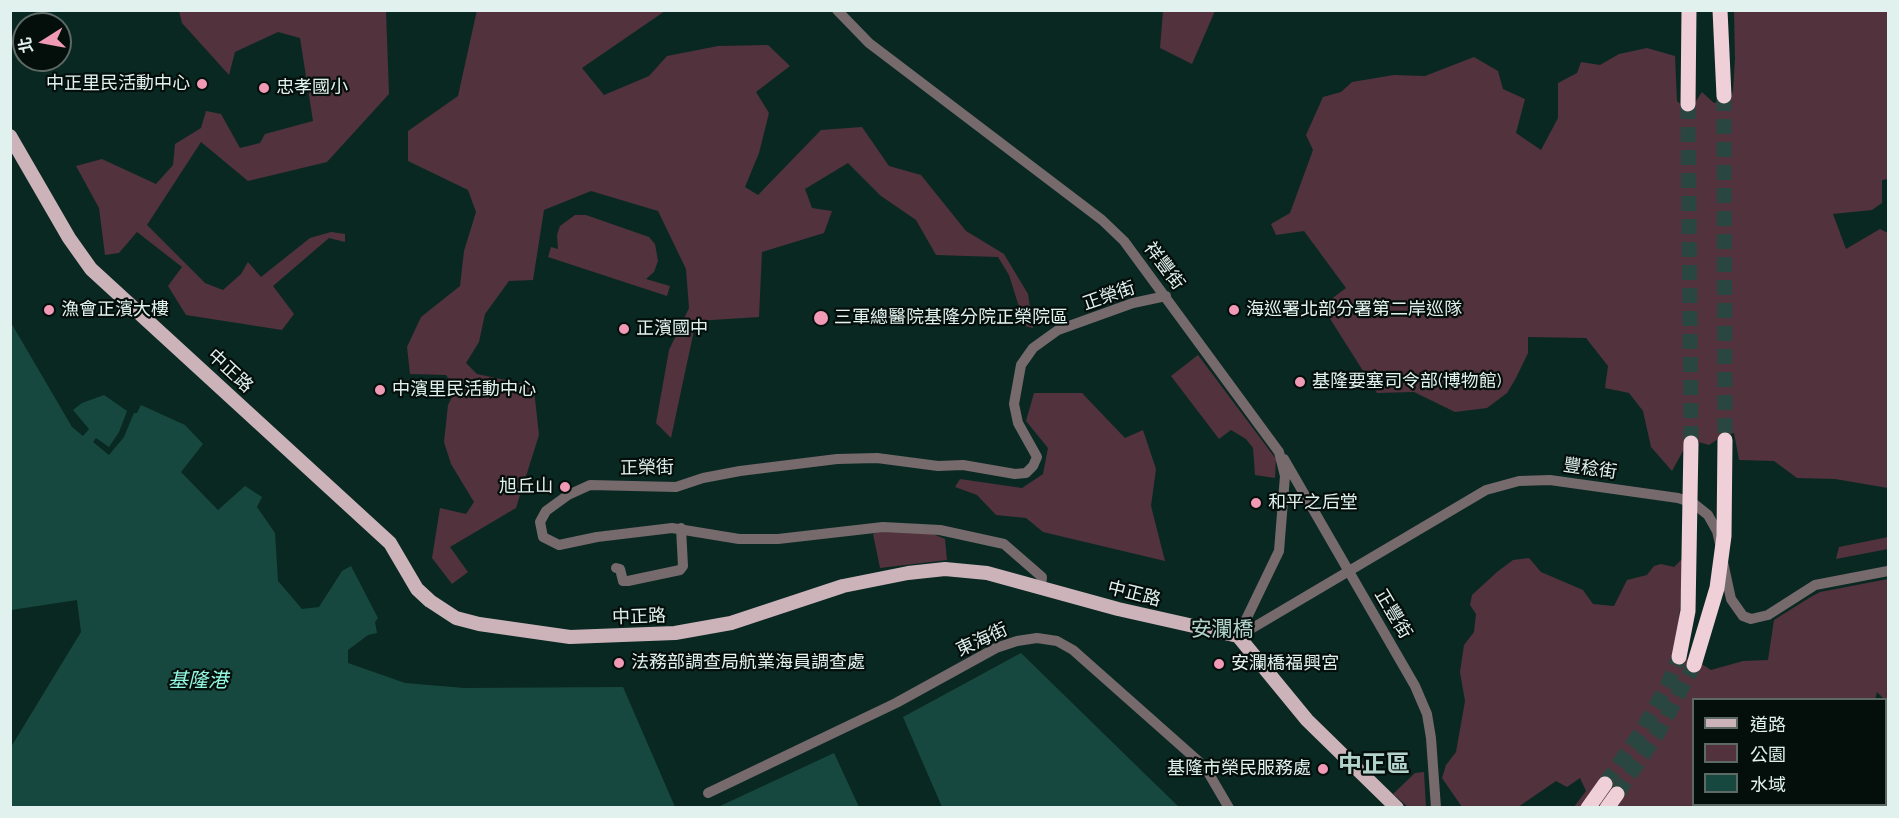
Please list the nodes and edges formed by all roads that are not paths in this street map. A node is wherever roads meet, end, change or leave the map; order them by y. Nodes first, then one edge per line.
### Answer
1 (837, 10) edge
2 (1689, 10) edge
3 (1720, 10) edge
4 (1724, 96) tunnel mouth
5 (1688, 104) tunnel mouth
6 (10, 136) edge
7 (1166, 296) junction
8 (1725, 440) tunnel mouth
9 (1691, 443) tunnel mouth
10 (1279, 452) junction
11 (1301, 485) junction
12 (1284, 487) junction
13 (681, 528) junction
14 (616, 568) dead end
15 (1347, 570) junction
16 (1888, 571) edge
17 (1041, 587) junction
18 (1238, 636) junction
19 (1679, 657) tunnel mouth
20 (1694, 665) tunnel mouth
21 (708, 793) dead end
22 (1434, 804) edge
23 (1229, 807) edge
24 (1397, 807) edge
25 (1588, 807) edge
26 (1607, 807) edge

1 - 7 street, 祥豐街
2 - 5 highway
3 - 4 highway
6 - 17 main road, 中正路
7 - 10 street, 祥豐街
7 - 13 street, 正榮街
8 - 20 highway, bridge
9 - 19 highway, bridge
10 - 11 street, 正豐街
10 - 12 street, 祥豐街
11 - 12 street
11 - 15 street, 正豐街
12 - 18 street, 祥豐街
13 - 14 street
13 - 17 street, 正榮街
15 - 16 street, 豐稔街
15 - 18 street, 豐稔街
15 - 22 street, 正豐街
17 - 18 main road, 中正路
18 - 24 main road
21 - 23 street, 東海街
25 - 26 highway

